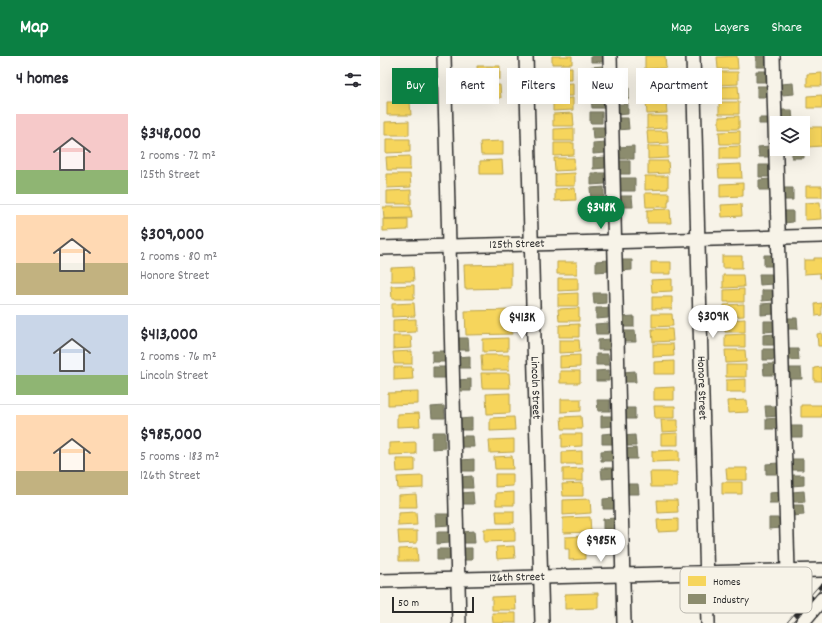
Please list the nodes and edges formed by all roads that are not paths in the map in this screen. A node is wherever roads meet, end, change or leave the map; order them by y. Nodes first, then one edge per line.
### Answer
1 (444, 56) edge
2 (526, 56) edge
3 (610, 56) edge
4 (692, 56) edge
5 (774, 56) edge
6 (822, 236) edge
7 (779, 237) junction
8 (697, 240) junction
9 (614, 242) junction
10 (532, 244) junction
11 (449, 246) junction
12 (380, 248) edge
13 (706, 567) edge
14 (788, 567) edge
15 (812, 570) edge
16 (822, 570) edge
17 (680, 574) edge
18 (623, 575) junction
19 (541, 577) junction
20 (458, 579) junction
21 (380, 581) edge
22 (822, 599) edge
23 (812, 611) edge
24 (708, 613) edge
25 (810, 613) edge
26 (459, 623) edge
27 (542, 623) edge
28 (624, 623) edge
29 (708, 623) edge
30 (802, 623) edge

1 - 11 street
2 - 10 street, Lincoln Street
3 - 9 street
4 - 8 street, Honore Street
5 - 7 street
6 - 7 street, 125th Street
7 - 8 street, 125th Street
7 - 14 street
8 - 9 street, 125th Street
8 - 13 street, Honore Street
9 - 10 street, 125th Street
9 - 18 street
10 - 11 street, 125th Street
10 - 19 street, Lincoln Street
11 - 12 street, 125th Street
11 - 20 street
15 - 16 street, 126th Street
17 - 18 street, 126th Street
18 - 19 street, 126th Street
18 - 28 street
19 - 20 street, 126th Street
19 - 27 street, Lincoln Street
20 - 21 street, 126th Street
20 - 26 street
22 - 23 street
24 - 29 street, Honore Street
25 - 30 street

